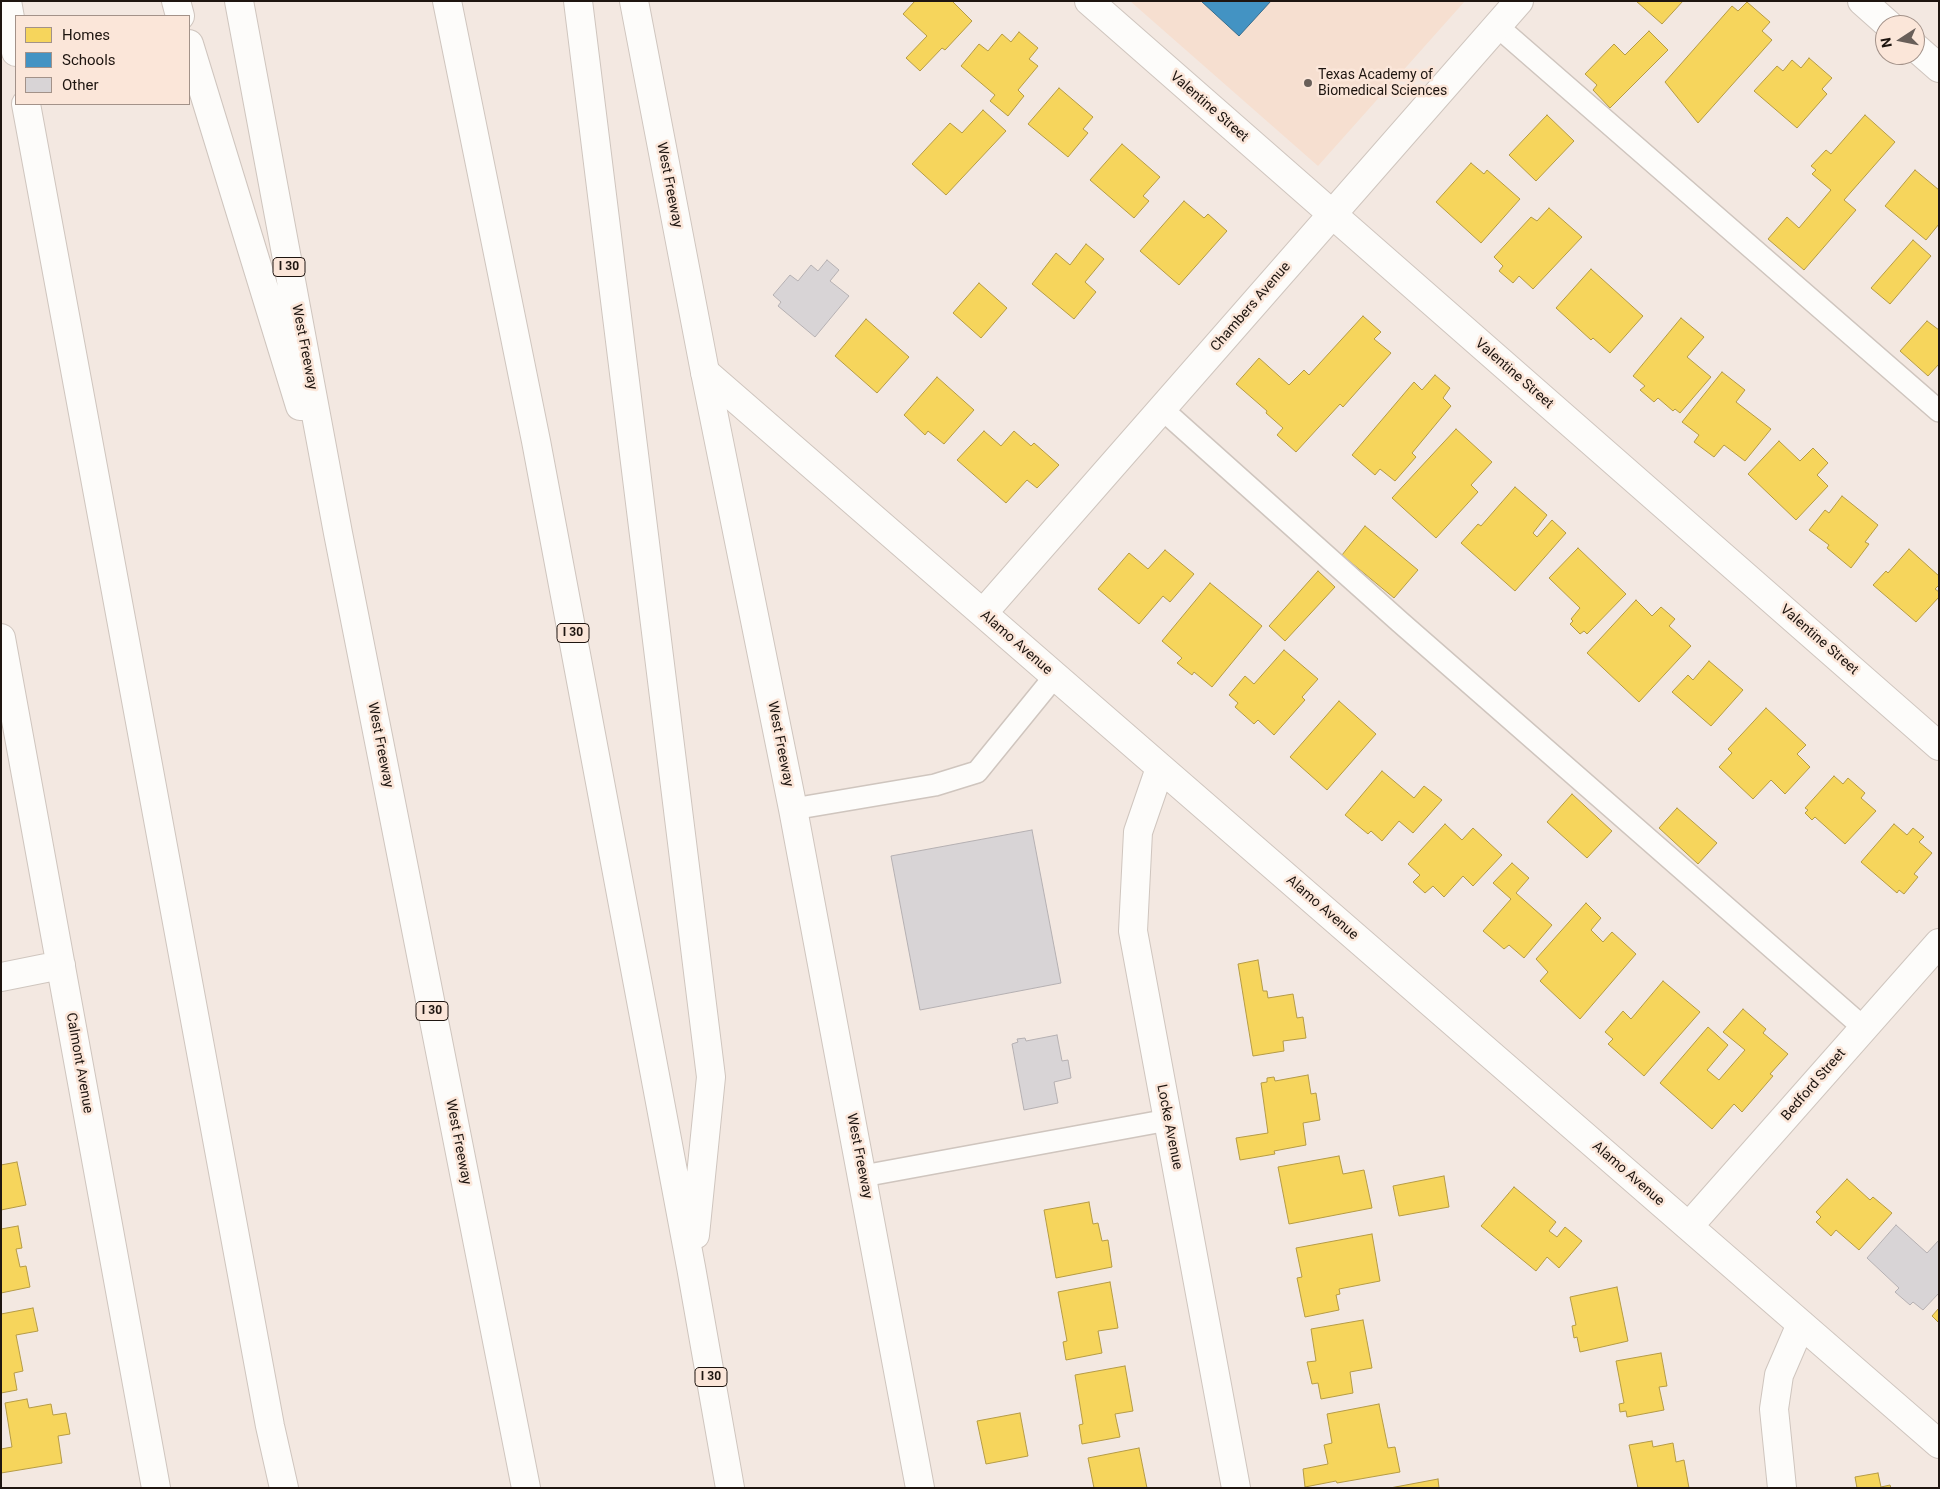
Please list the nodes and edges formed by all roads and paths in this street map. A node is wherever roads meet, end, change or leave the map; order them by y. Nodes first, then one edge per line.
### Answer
1 (7, 1) edge
2 (176, 1) edge
3 (239, 1) edge
4 (447, 1) edge
5 (578, 1) edge
6 (634, 1) edge
7 (1089, 1) edge
8 (1519, 1) edge
9 (1862, 1) edge
10 (180, 15) edge
11 (1878, 15) edge
12 (1497, 26) junction
13 (10, 40) edge
14 (190, 47) edge
15 (1925, 56) edge
16 (1939, 68) edge
17 (26, 105) edge
18 (1332, 214) junction
19 (706, 372) junction
20 (1162, 409) junction
21 (1939, 411) edge
22 (338, 533) junction
23 (983, 613) junction
24 (1, 638) edge
25 (1056, 676) junction
26 (1939, 746) edge
27 (1160, 768) junction
28 (794, 809) junction
29 (1939, 943) edge
30 (61, 965) junction
31 (1, 977) edge
32 (1864, 1028) junction
33 (1168, 1120) junction
34 (863, 1176) junction
35 (1689, 1226) junction
36 (691, 1267) junction
37 (1801, 1324) junction
38 (1939, 1444) edge
39 (156, 1488) edge
40 (284, 1488) edge
41 (526, 1488) edge
42 (730, 1488) edge
43 (920, 1488) edge
44 (1236, 1488) edge
45 (1782, 1488) edge

1 - 13 main road
2 - 10 main road
3 - 22 main road, West Freeway / I 30
4 - 36 main road, I 30
5 - 36 main road
6 - 19 main road, West Freeway
7 - 18 main road, Valentine Street
8 - 12 main road, Chambers Avenue
9 - 11 main road
12 - 18 main road, Chambers Avenue
12 - 21 lane
14 - 22 main road
15 - 16 main road
17 - 40 main road
18 - 20 main road, Chambers Avenue
18 - 26 main road, Valentine Street
19 - 23 main road, Alamo Avenue
19 - 28 main road, West Freeway
20 - 23 main road, Chambers Avenue
20 - 32 lane
22 - 41 main road, West Freeway / I 30
23 - 25 main road, Alamo Avenue
24 - 30 main road, Calmont Avenue
25 - 27 main road, Alamo Avenue
25 - 28 lane
27 - 33 main road, Locke Avenue
27 - 35 main road, Alamo Avenue
28 - 34 main road, West Freeway
29 - 32 main road, Bedford Street
30 - 31 main road
30 - 39 main road, Calmont Avenue
32 - 35 main road, Bedford Street
33 - 34 lane
33 - 44 main road, Locke Avenue
34 - 43 main road, West Freeway
35 - 37 main road, Alamo Avenue
36 - 42 main road, I 30
37 - 38 main road, Alamo Avenue
37 - 45 main road

